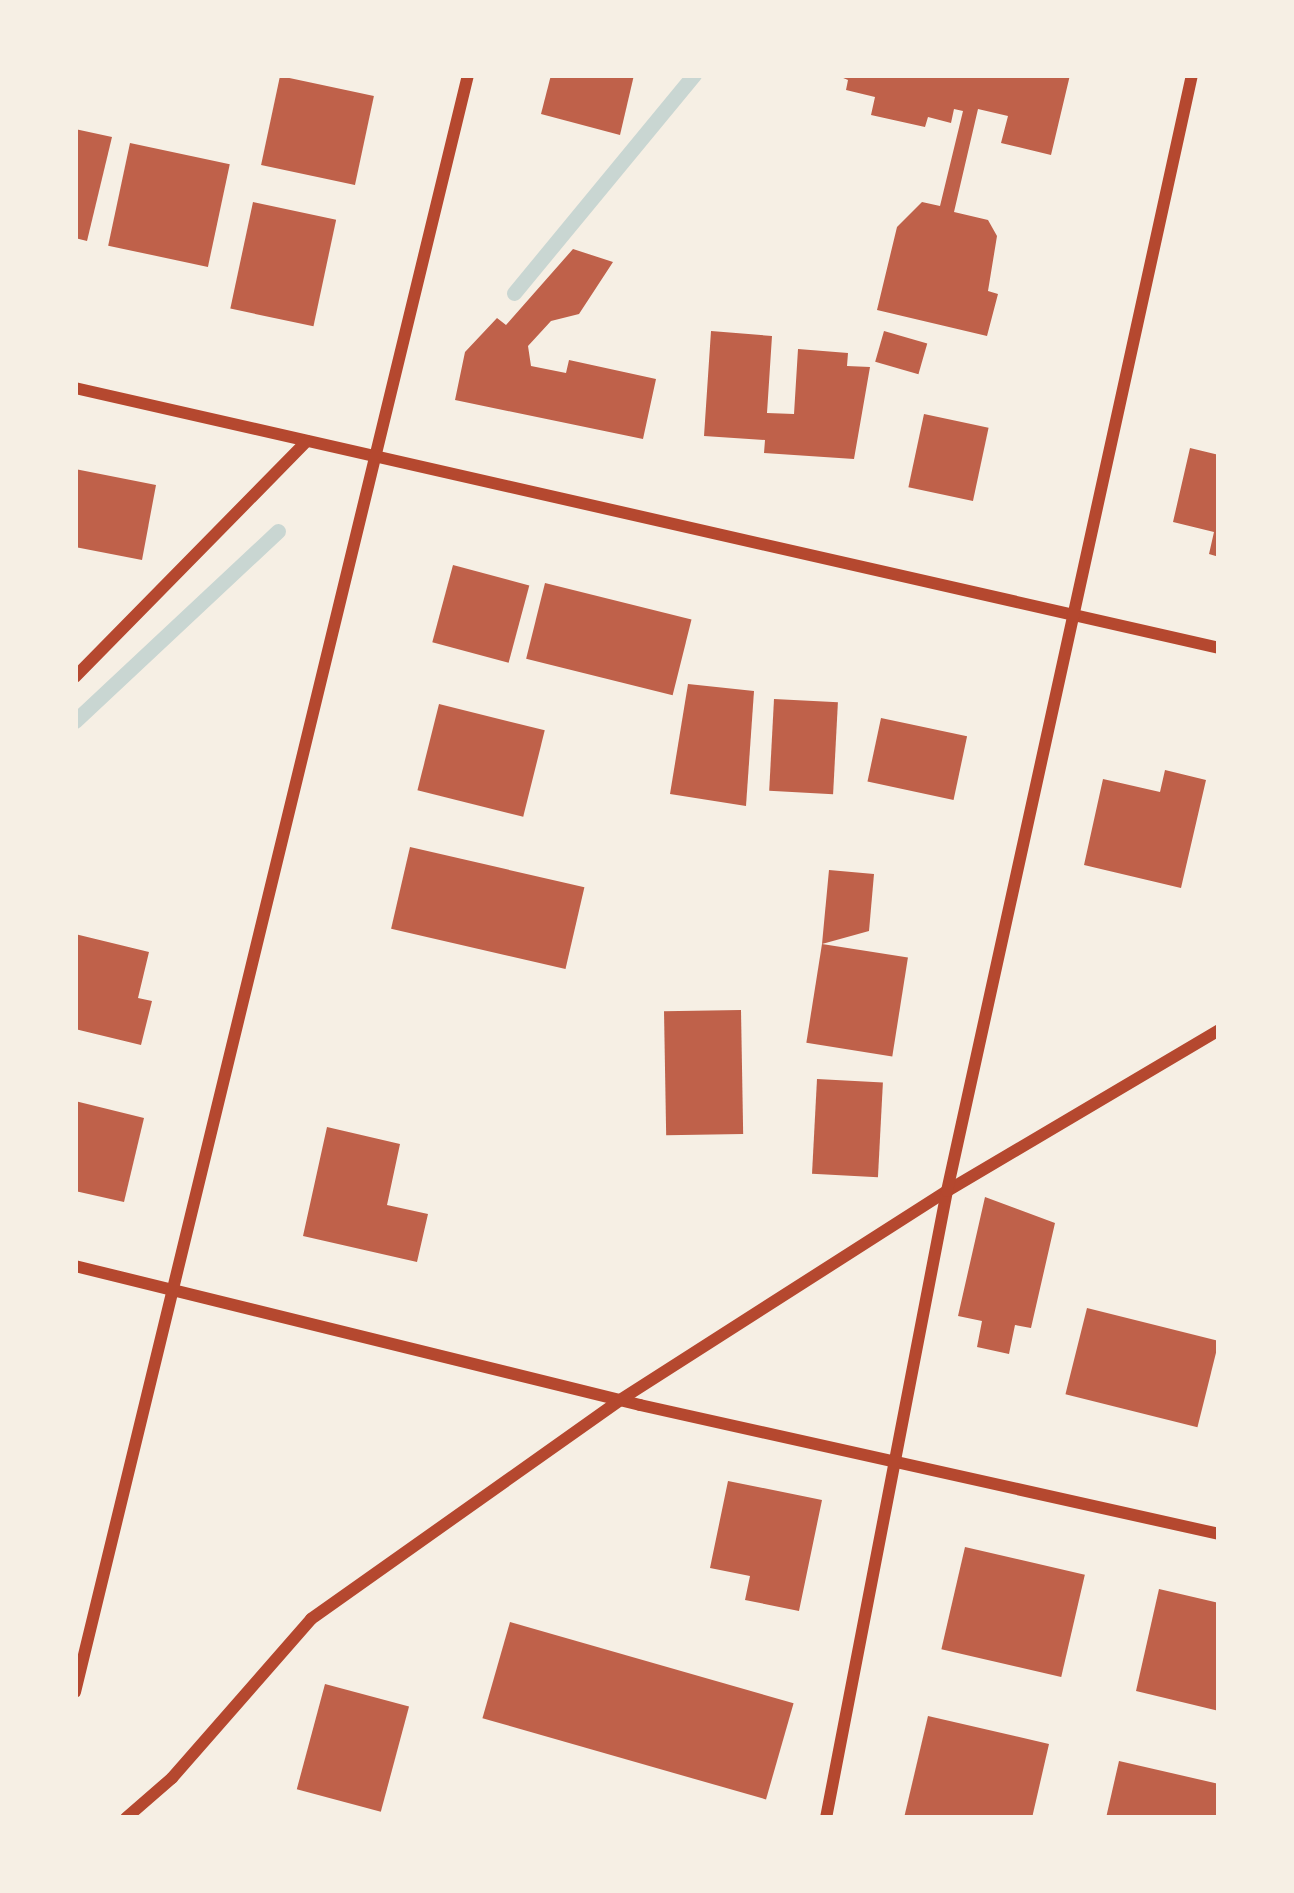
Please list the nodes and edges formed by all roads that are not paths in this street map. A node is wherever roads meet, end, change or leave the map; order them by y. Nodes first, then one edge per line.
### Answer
1 (468, 75) edge
2 (1192, 75) edge
3 (75, 388) edge
4 (307, 441) junction
5 (374, 455) junction
6 (1073, 616) junction
7 (1219, 648) edge
8 (75, 677) edge
9 (1219, 1030) edge
10 (946, 1191) junction
11 (75, 1266) edge
12 (169, 1288) junction
13 (620, 1400) junction
14 (897, 1460) junction
15 (1219, 1534) edge
16 (75, 1692) edge
17 (126, 1818) edge
18 (826, 1818) edge

1 - 5 street
2 - 6 street
3 - 4 street
4 - 5 street
4 - 8 street
5 - 6 street
5 - 12 street
6 - 7 street
6 - 10 street
9 - 10 street
10 - 13 street
10 - 14 street
11 - 12 street
12 - 13 street
12 - 16 street
13 - 14 street
13 - 17 street
14 - 15 street
14 - 18 street

